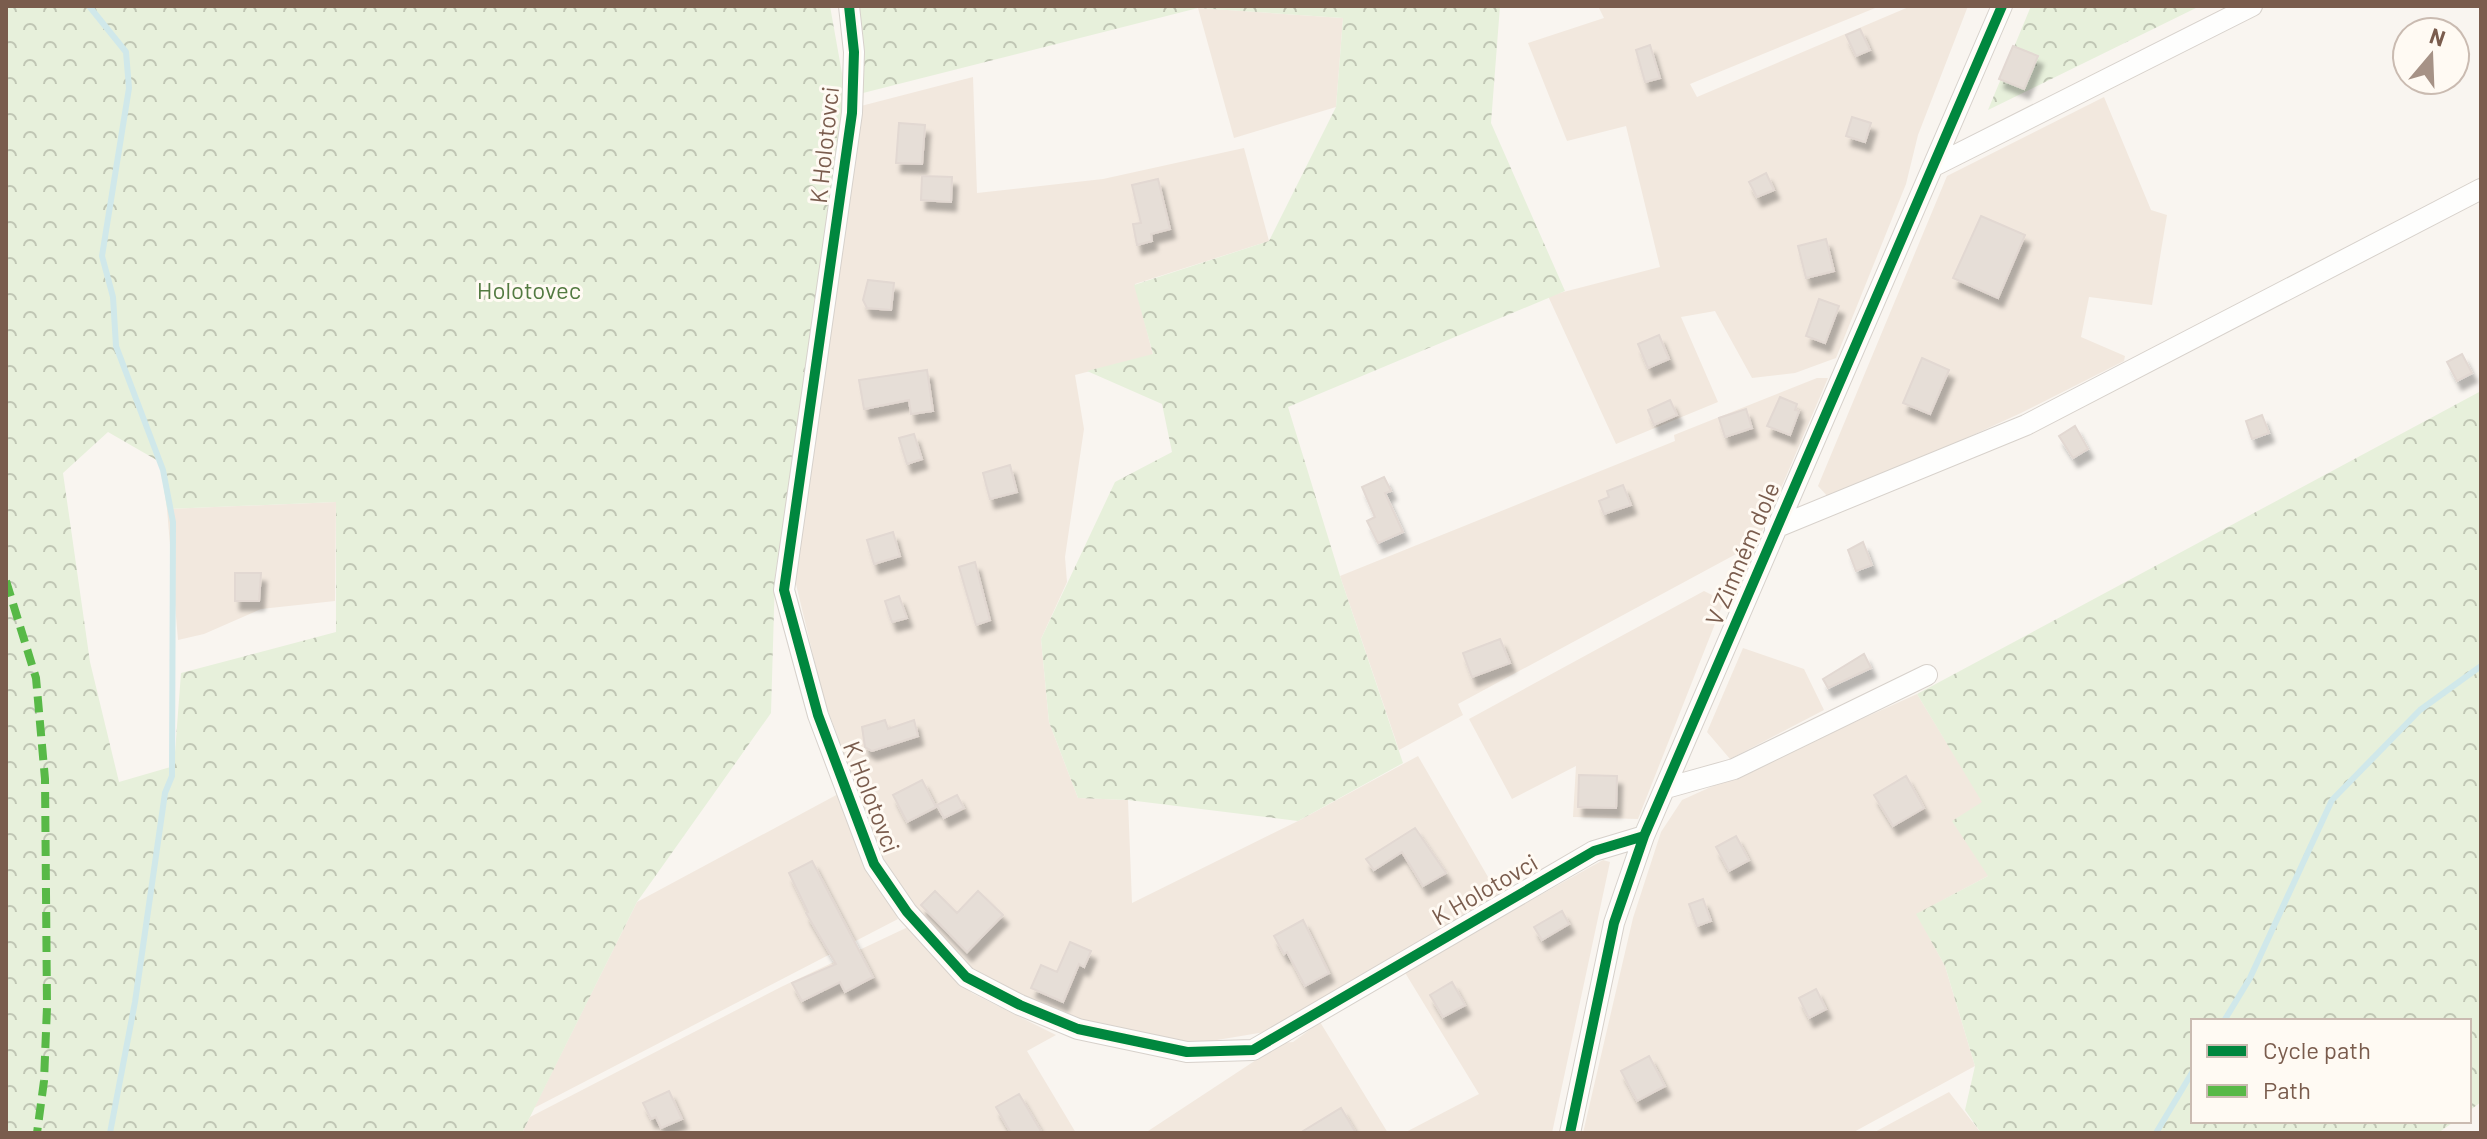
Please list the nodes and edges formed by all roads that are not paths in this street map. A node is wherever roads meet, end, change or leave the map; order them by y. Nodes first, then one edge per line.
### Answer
1 (849, 6) edge
2 (2002, 6) edge
3 (2252, 6) edge
4 (1934, 166) junction
5 (2481, 189) edge
6 (1775, 528) junction
7 (1927, 675) dead end
8 (1666, 788) junction
9 (1644, 836) junction
10 (1570, 1133) edge

1 - 9 street, K Holotovci
2 - 4 street, V Zimném dole
3 - 4 street
4 - 6 street, V Zimném dole
5 - 6 street
6 - 8 street, V Zimném dole
7 - 8 street
8 - 9 street, V Zimném dole
9 - 10 street, V Zimném dole

